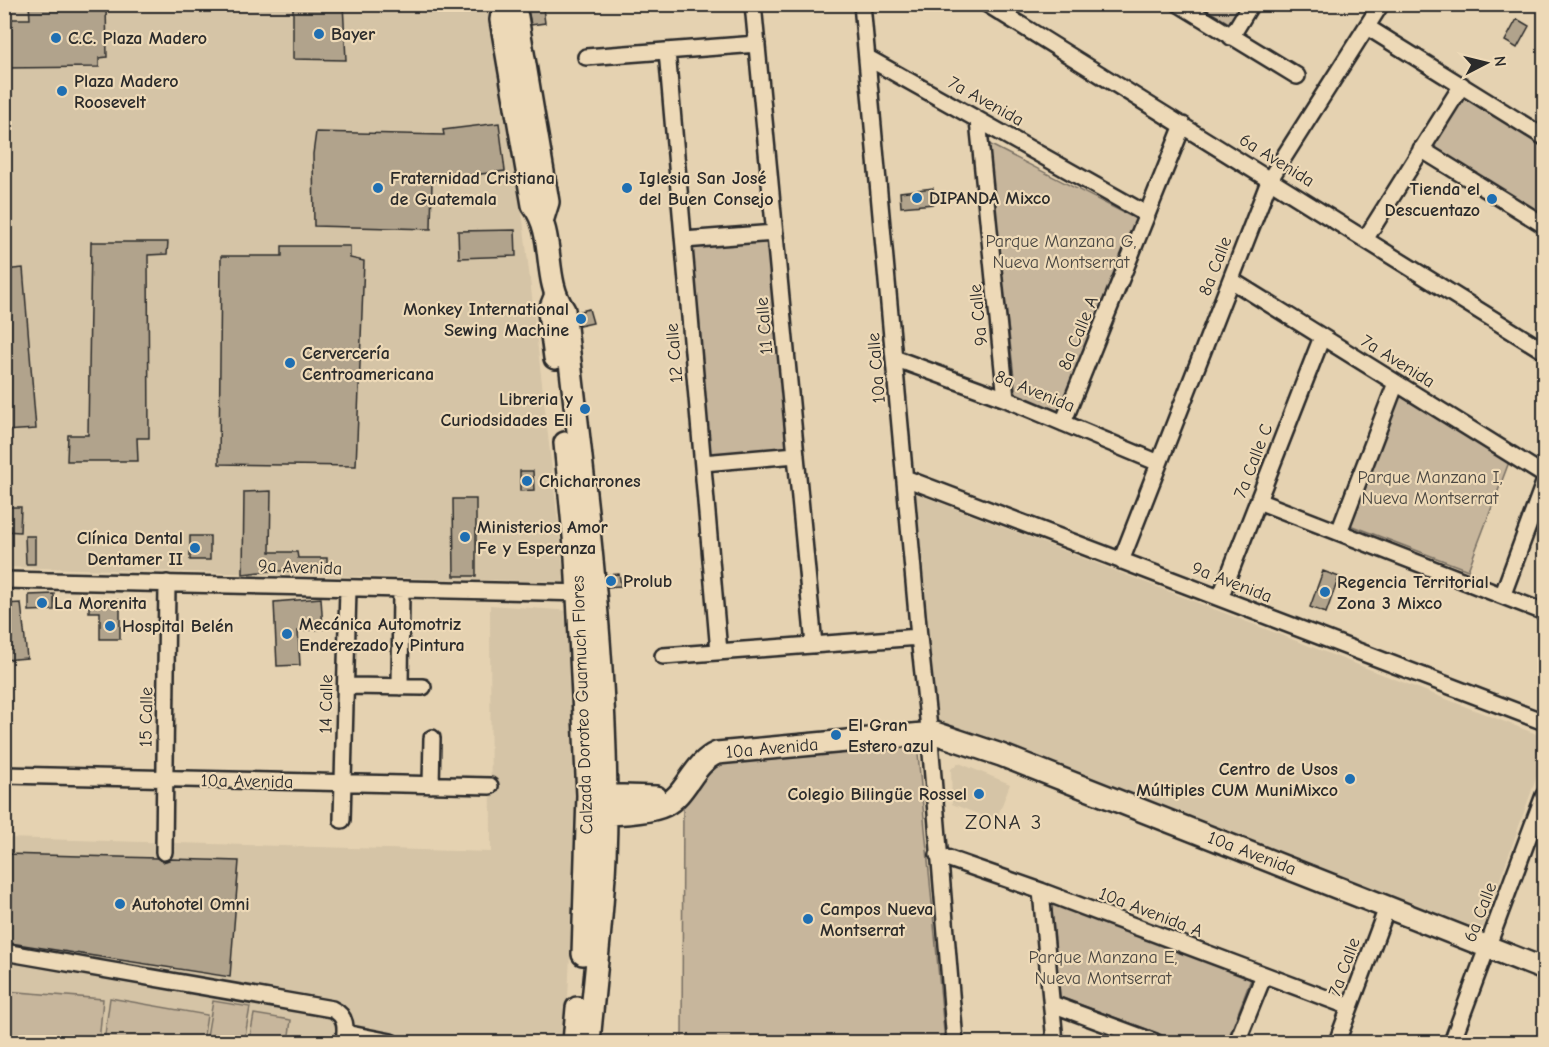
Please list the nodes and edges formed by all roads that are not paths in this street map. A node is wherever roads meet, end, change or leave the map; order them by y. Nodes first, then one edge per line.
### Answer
1 (504, 4) edge
2 (510, 4) edge
3 (753, 4) edge
4 (862, 4) edge
5 (987, 4) edge
6 (1179, 4) edge
7 (1251, 4) edge
8 (1381, 4) edge
9 (1367, 27) junction
10 (1231, 37) junction
11 (757, 44) junction
12 (667, 51) junction
13 (586, 57) dead end
14 (868, 58) junction
15 (1297, 76) dead end
16 (1462, 85) junction
17 (978, 120) junction
18 (1183, 125) junction
19 (1545, 137) edge
20 (1421, 149) junction
21 (1270, 179) junction
22 (1146, 214) junction
23 (543, 218) junction
24 (1545, 225) edge
25 (775, 233) junction
26 (1366, 238) junction
27 (684, 240) junction
28 (1231, 280) junction
29 (1322, 337) junction
30 (1545, 351) edge
31 (894, 358) junction
32 (1396, 383) junction
33 (1006, 399) junction
34 (1063, 423) junction
35 (796, 455) junction
36 (703, 463) junction
37 (1159, 463) junction
38 (1545, 475) edge
39 (905, 478) junction
40 (1545, 483) edge
41 (1258, 501) junction
42 (1339, 532) junction
43 (1121, 561) junction
44 (4, 580) edge
45 (167, 583) junction
46 (348, 588) junction
47 (401, 589) junction
48 (586, 593) junction
49 (1503, 594) junction
50 (1220, 598) junction
51 (1545, 612) edge
52 (918, 637) junction
53 (814, 645) junction
54 (719, 652) junction
55 (663, 656) dead end
56 (346, 686) junction
57 (400, 687) junction
58 (423, 687) dead end
59 (1545, 722) edge
60 (930, 735) junction
61 (432, 738) dead end
62 (4, 776) edge
63 (165, 779) junction
64 (344, 783) junction
65 (431, 785) junction
66 (490, 786) dead end
67 (1545, 795) edge
68 (597, 805) junction
69 (342, 820) dead end
70 (164, 852) dead end
71 (938, 855) junction
72 (1041, 891) junction
73 (1388, 905) junction
74 (1488, 945) junction
75 (4, 952) edge
76 (1545, 969) edge
77 (1264, 975) junction
78 (1052, 1004) junction
79 (1350, 1007) junction
80 (344, 1038) edge
81 (390, 1042) edge
82 (574, 1042) edge
83 (589, 1042) edge
84 (955, 1042) edge
85 (1055, 1042) edge
86 (1155, 1042) edge
87 (1237, 1042) edge
88 (1337, 1042) edge
89 (1452, 1042) edge

1 - 23 main road, Calzada Doroteo Guamuch Flores
2 - 23 main road, Calzada Doroteo Guamuch Flores
3 - 11 street, 11 Calle
4 - 14 street, 10a Calle
5 - 18 street, 6a Avenida
6 - 10 street
7 - 10 street
8 - 9 street, 8a Calle
9 - 16 street
9 - 21 street, 8a Calle
10 - 15 street
11 - 12 street
11 - 25 street, 11 Calle
12 - 13 street
12 - 27 street, 12 Calle
14 - 17 street, 7a Avenida
14 - 31 street, 10a Calle
16 - 19 street
16 - 20 street
17 - 22 street, 7a Avenida
17 - 33 street, 9a Calle
18 - 21 street, 6a Avenida
18 - 22 street, 8a Calle A
20 - 24 street
20 - 26 street
21 - 26 street, 6a Avenida
21 - 28 street, 8a Calle
22 - 34 street, 8a Calle A
23 - 48 main road, Calzada Doroteo Guamuch Flores
25 - 27 street
25 - 35 street, 11 Calle
26 - 30 street, 6a Avenida
27 - 36 street, 12 Calle
28 - 29 street, 7a Avenida
28 - 37 street, 8a Calle
29 - 32 street, 7a Avenida
29 - 41 street, 7a Calle C
31 - 33 street, 8a Avenida
31 - 39 street, 10a Calle
32 - 38 street, 7a Avenida
32 - 42 street
33 - 34 street, 8a Avenida
34 - 37 street, 8a Avenida
35 - 36 street
35 - 53 street, 11 Calle
36 - 54 street, 12 Calle
37 - 43 street, 8a Calle
39 - 43 street, 9a Avenida
39 - 52 street, 10a Calle
40 - 49 street
41 - 42 street
41 - 50 street, 7a Calle C
42 - 49 street
43 - 50 street, 9a Avenida
44 - 45 street, 9a Avenida
45 - 46 street, 9a Avenida
45 - 63 street, 15 Calle
46 - 47 street, 9a Avenida
46 - 56 street, 14 Calle
47 - 48 street, 9a Avenida
47 - 57 street
48 - 68 main road, Calzada Doroteo Guamuch Flores
49 - 51 street
50 - 59 street, 9a Avenida
52 - 53 street
52 - 60 street, 10a Calle
53 - 54 street
54 - 55 street
56 - 57 street
56 - 64 street, 14 Calle
57 - 58 street
60 - 68 main road, 10a Avenida
60 - 71 street, 10a Calle
60 - 73 main road, 10a Avenida
61 - 65 street
62 - 63 street, 10a Avenida
63 - 64 street, 10a Avenida
63 - 70 street, 15 Calle
64 - 65 street, 10a Avenida
64 - 69 street, 14 Calle
65 - 66 street, 10a Avenida
67 - 74 street, 6a Calle
68 - 82 main road, Calzada Doroteo Guamuch Flores
68 - 83 main road, Calzada Doroteo Guamuch Flores
71 - 72 street, 10a Avenida A
71 - 84 street, 10a Calle
72 - 77 street, 10a Avenida A
72 - 78 street
73 - 74 main road, 10a Avenida
73 - 79 street, 7a Calle
74 - 76 main road, 10a Avenida
74 - 89 street, 6a Calle
75 - 80 street
77 - 79 street, 10a Avenida A
77 - 87 street
78 - 85 street
78 - 86 street
79 - 88 street, 7a Calle
80 - 81 street

